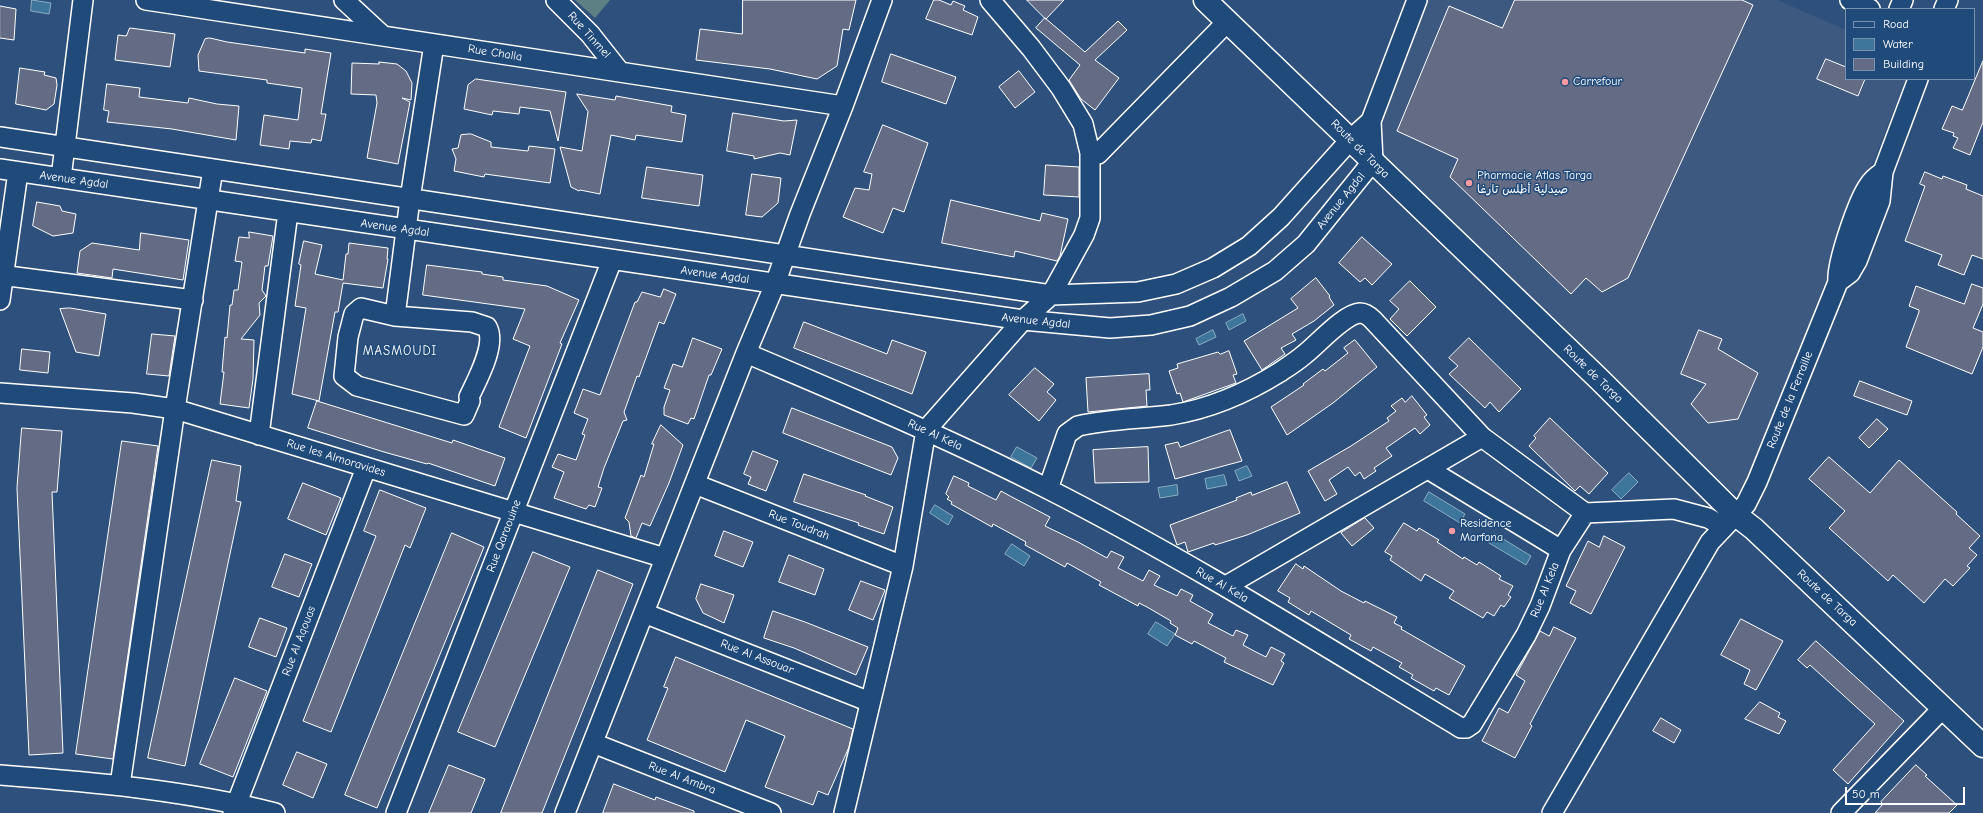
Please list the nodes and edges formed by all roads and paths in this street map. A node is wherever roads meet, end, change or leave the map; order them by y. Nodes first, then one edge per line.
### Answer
1 (82, 0) edge
2 (146, 0) edge
3 (344, 0) edge
4 (556, 0) edge
5 (882, 0) edge
6 (990, 0) edge
7 (1205, 0) edge
8 (1417, 0) edge
9 (1850, 0) edge
10 (1868, 8) edge
11 (1228, 22) junction
12 (383, 36) junction
13 (434, 44) junction
14 (620, 72) junction
15 (1918, 80) edge
16 (843, 106) junction
17 (1371, 121) junction
18 (0, 137) edge
19 (1351, 139) junction
20 (64, 147) junction
21 (1098, 154) dead end
22 (1373, 162) junction
23 (213, 169) junction
24 (9, 170) edge
25 (61, 178) junction
26 (410, 199) junction
27 (210, 200) junction
28 (288, 212) junction
29 (407, 229) junction
30 (784, 255) junction
31 (612, 260) junction
32 (2, 275) edge
33 (775, 284) junction
34 (1051, 295) junction
35 (0, 300) edge
36 (193, 300) junction
37 (395, 316) junction
38 (1023, 320) junction
39 (746, 353) junction
40 (0, 393) edge
41 (175, 409) junction
42 (926, 430) junction
43 (259, 434) junction
44 (1482, 437) junction
45 (366, 468) junction
46 (1428, 469) junction
47 (695, 484) junction
48 (1048, 489) junction
49 (514, 512) junction
50 (1585, 513) junction
51 (1730, 521) junction
52 (1561, 550) junction
53 (665, 558) junction
54 (903, 566) junction
55 (1226, 586) junction
56 (644, 613) junction
57 (870, 702) junction
58 (1943, 708) junction
59 (594, 743) junction
60 (1983, 746) edge
61 (0, 775) edge
62 (120, 785) junction
63 (235, 808) edge
64 (275, 813) edge
65 (396, 813) edge
66 (565, 813) edge
67 (771, 813) edge
68 (844, 813) edge
69 (1552, 813) edge
70 (1841, 813) edge

1 - 20 street
2 - 12 street, Rue Challa
3 - 12 street
4 - 14 street, Rue Tinmel
5 - 16 street
6 - 34 street
7 - 11 main road, Route de Targa
8 - 17 street
9 - 10 street
11 - 19 main road, Route de Targa
11 - 21 street
12 - 13 street, Rue Challa
13 - 14 street, Rue Challa
13 - 26 street
14 - 16 street, Rue Challa
15 - 51 street, Route de la Ferraille
16 - 30 street
17 - 19 street
17 - 22 street
18 - 20 street
19 - 22 main road, Route de Targa
19 - 34 street
20 - 23 street
20 - 25 street
22 - 38 street, Avenue Agdal
22 - 51 main road, Route de Targa
23 - 26 street
23 - 27 street
24 - 25 street, Avenue Agdal
24 - 32 street
25 - 27 street, Avenue Agdal
26 - 29 street
26 - 30 street
27 - 28 street, Avenue Agdal
27 - 36 street
28 - 29 street, Avenue Agdal
28 - 43 street
29 - 31 street, Avenue Agdal
29 - 37 street
30 - 33 street
30 - 34 street
31 - 33 street, Avenue Agdal
31 - 49 street, Rue Qaraouine
32 - 35 street
32 - 36 street
33 - 38 street, Avenue Agdal
33 - 39 street
34 - 38 street
36 - 41 street
37 - 37 street
38 - 42 street
39 - 42 street, Rue Al Kela
39 - 47 street
40 - 41 street, Rue les Almoravides
41 - 43 street, Rue les Almoravides
41 - 62 street
42 - 48 street, Rue Al Kela
42 - 54 street
43 - 45 street, Rue les Almoravides
44 - 46 street
44 - 48 street
44 - 50 street
45 - 49 street, Rue les Almoravides
45 - 63 street, Rue Al Aqouas
46 - 52 street
46 - 55 street
47 - 53 street
47 - 54 street, Rue Toudrah
48 - 55 street, Rue Al Kela
49 - 53 street, Rue les Almoravides
49 - 65 street, Rue Qaraouine
50 - 51 street
50 - 52 street, Rue Al Kela
51 - 58 main road, Route de Targa
51 - 69 street, Route de la Ferraille
52 - 55 street, Rue Al Kela
53 - 56 street
54 - 57 street
56 - 57 street, Rue Al Assouar
56 - 59 street
57 - 68 street
58 - 60 main road, Route de Targa
58 - 70 street
59 - 66 street
59 - 67 street, Rue Al Ambra
61 - 62 street
62 - 63 street
63 - 64 street

